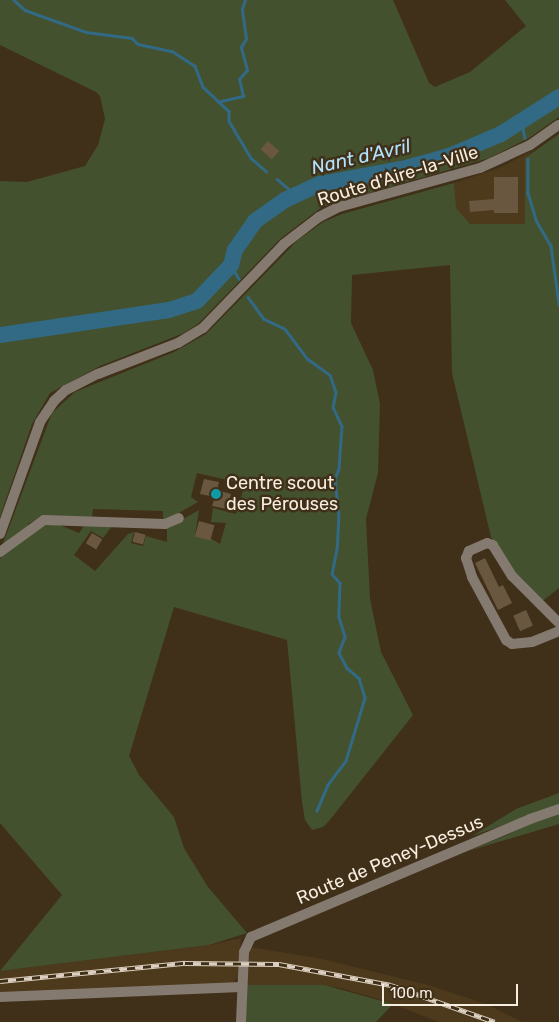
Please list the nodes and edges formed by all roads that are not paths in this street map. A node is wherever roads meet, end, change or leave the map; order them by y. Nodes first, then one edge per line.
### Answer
1 (559, 125) edge
2 (179, 518) dead end
3 (0, 534) edge
4 (0, 552) edge
5 (559, 623) edge
6 (559, 631) edge
7 (559, 809) edge
8 (241, 987) junction
9 (0, 997) edge
10 (240, 1022) edge

1 - 3 street, Route d'Aire-la-Ville
2 - 4 street
5 - 6 street
7 - 8 street, Route de Peney-Dessus
8 - 9 street
8 - 10 street

